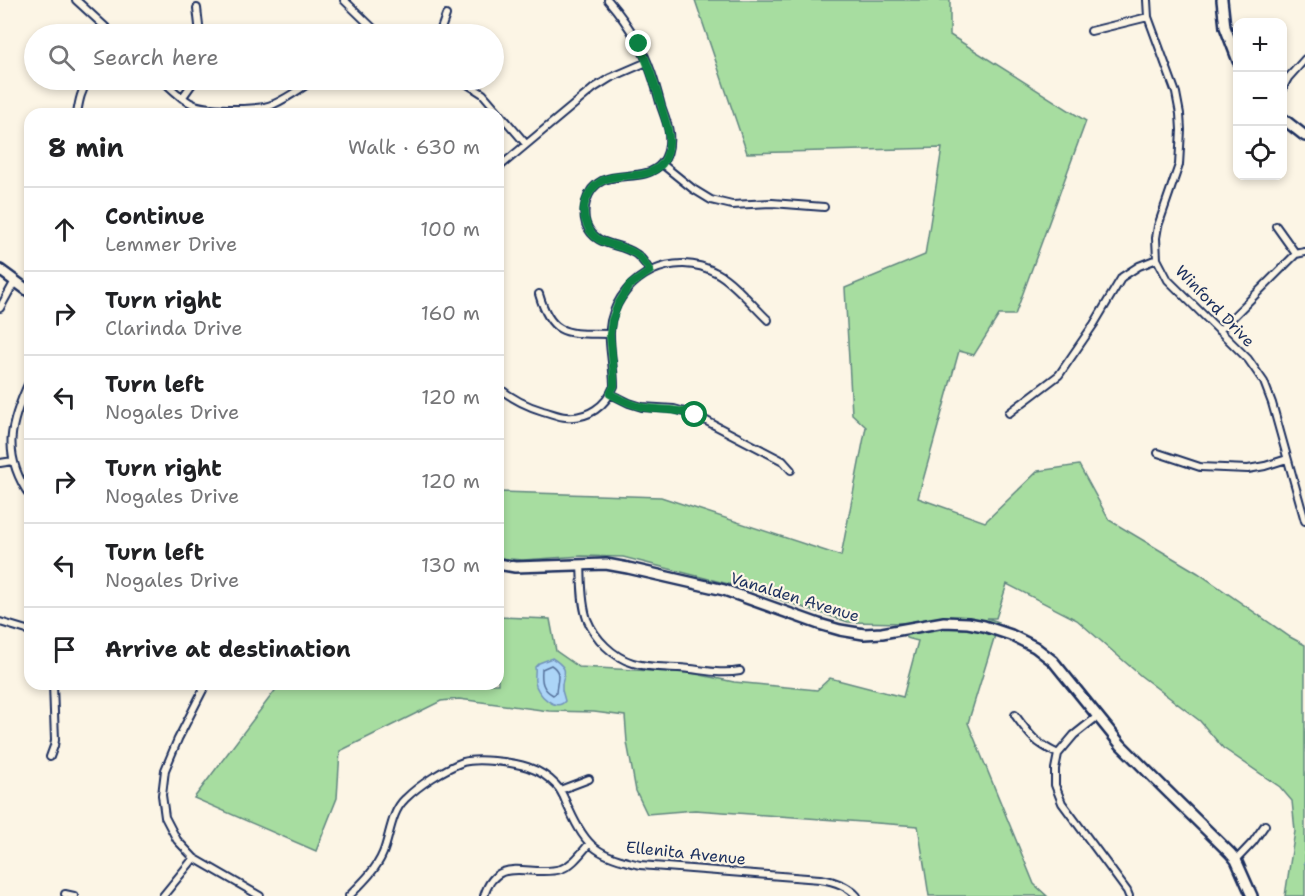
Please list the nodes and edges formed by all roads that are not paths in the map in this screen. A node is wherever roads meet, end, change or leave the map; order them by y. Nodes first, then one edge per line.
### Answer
1 (76, 0) edge
2 (344, 0) edge
3 (609, 0) edge
4 (1147, 0) edge
5 (1222, 0) edge
6 (197, 8) dead end
7 (446, 15) dead end
8 (1148, 17) junction
9 (102, 24) edge
10 (199, 24) edge
11 (367, 24) edge
12 (443, 24) edge
13 (1091, 31) dead end
14 (1233, 47) edge
15 (1305, 59) edge
16 (647, 62) junction
17 (1287, 77) edge
18 (83, 90) edge
19 (173, 90) edge
20 (188, 90) edge
21 (298, 90) edge
22 (477, 90) edge
23 (182, 98) junction
24 (78, 108) edge
25 (206, 108) edge
26 (206, 108) edge
27 (259, 108) edge
28 (259, 108) edge
29 (495, 108) edge
30 (504, 118) edge
31 (1287, 122) edge
32 (1305, 136) edge
33 (526, 144) junction
34 (504, 163) edge
35 (662, 164) junction
36 (824, 207) dead end
37 (1275, 226) dead end
38 (1305, 252) edge
39 (1296, 254) junction
40 (1157, 259) junction
41 (0, 270) edge
42 (650, 271) junction
43 (15, 281) junction
44 (24, 288) edge
45 (538, 294) dead end
46 (0, 308) edge
47 (768, 320) dead end
48 (1219, 331) junction
49 (610, 334) junction
50 (504, 391) edge
51 (24, 393) edge
52 (610, 394) junction
53 (1009, 413) dead end
54 (1158, 453) dead end
55 (1287, 459) junction
56 (13, 461) junction
57 (0, 463) edge
58 (791, 470) dead end
59 (24, 487) edge
60 (1305, 521) edge
61 (581, 564) junction
62 (504, 565) edge
63 (0, 622) edge
64 (24, 629) edge
65 (740, 671) dead end
66 (53, 690) edge
67 (203, 690) edge
68 (1015, 715) dead end
69 (1098, 716) junction
70 (1058, 754) junction
71 (50, 757) dead end
72 (590, 779) dead end
73 (560, 790) junction
74 (1265, 825) dead end
75 (589, 844) junction
76 (194, 858) junction
77 (1236, 860) junction
78 (65, 894) dead end
79 (74, 896) edge
80 (163, 896) edge
81 (260, 896) edge
82 (349, 896) edge
83 (484, 896) edge
84 (857, 896) edge
85 (1129, 896) edge
86 (1252, 896) edge

1 - 9 street
2 - 11 street
3 - 16 street
4 - 8 street, Winford Drive
5 - 14 main road
6 - 10 street
7 - 12 street
8 - 13 street
8 - 40 street, Winford Drive
15 - 17 street
16 - 33 street
16 - 35 street
18 - 24 street
19 - 23 street
20 - 23 street
21 - 27 street
22 - 29 street
23 - 26 street
25 - 28 street
30 - 33 street
31 - 32 main road
33 - 34 street
35 - 36 street
35 - 42 street
37 - 39 street
38 - 39 street
39 - 48 street
40 - 48 street, Winford Drive
40 - 53 street
41 - 43 main road
42 - 47 street
42 - 49 street
43 - 44 main road
43 - 46 street
45 - 49 street
48 - 55 street, Winford Drive
49 - 52 street
50 - 52 street
51 - 56 street
52 - 58 street
54 - 55 street
55 - 60 street, Winford Drive
56 - 57 street
56 - 59 street
61 - 62 main road, Vanalden Avenue
61 - 65 street
61 - 69 main road, Vanalden Avenue
63 - 64 street
66 - 71 street
67 - 76 street
68 - 70 street
69 - 70 street
69 - 77 main road, Vanalden Avenue
70 - 85 street
72 - 73 street
73 - 75 street
73 - 82 street
74 - 77 street
75 - 83 street
75 - 84 street, Ellenita Avenue
76 - 80 street
76 - 81 street
77 - 86 main road, Vanalden Avenue
78 - 79 street

